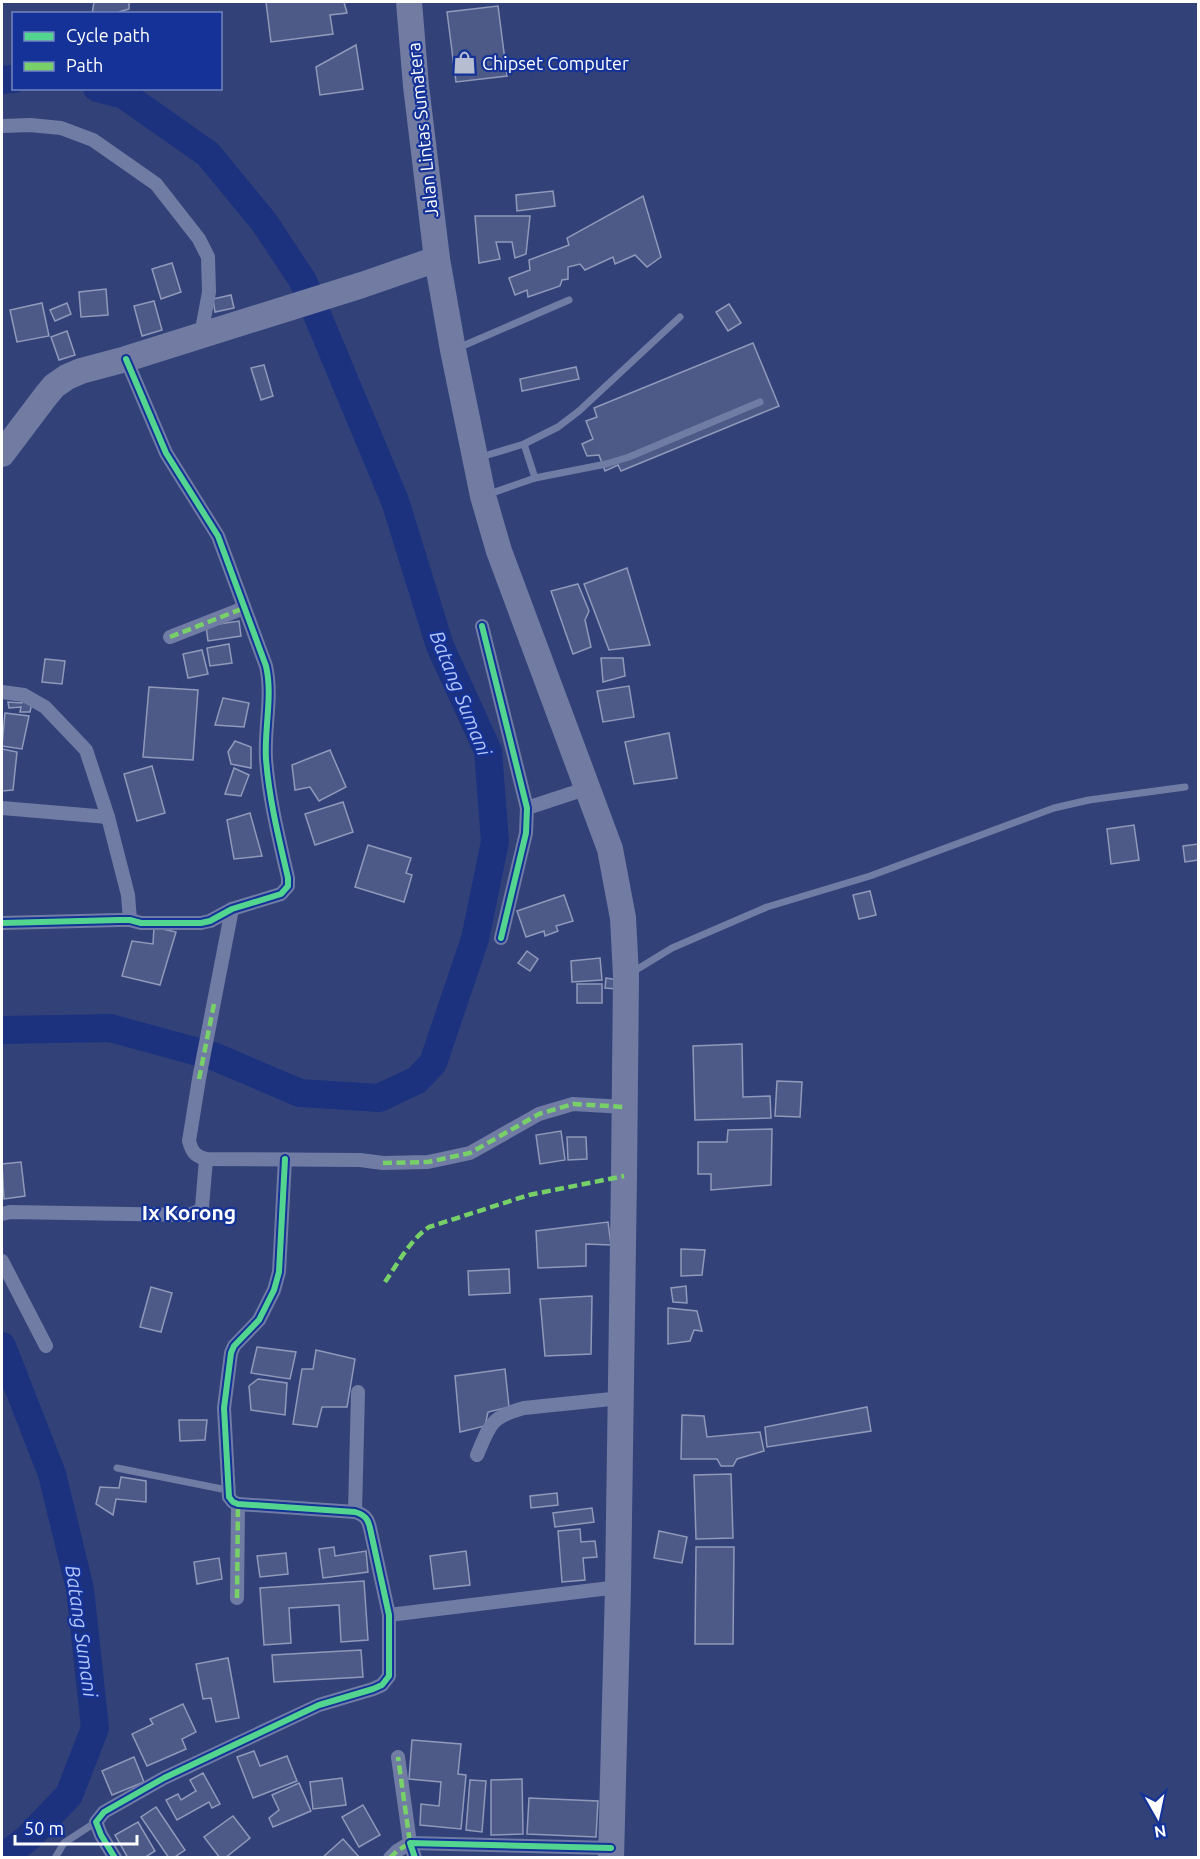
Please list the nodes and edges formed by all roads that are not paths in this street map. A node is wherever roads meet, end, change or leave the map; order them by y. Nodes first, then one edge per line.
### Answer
1 (409, 2) edge
2 (2, 126) edge
3 (437, 259) junction
4 (569, 300) dead end
5 (680, 317) dead end
6 (201, 335) junction
7 (453, 350) junction
8 (126, 359) junction
9 (760, 402) dead end
10 (524, 444) junction
11 (2, 452) edge
12 (475, 458) junction
13 (535, 478) junction
14 (483, 496) junction
15 (244, 608) junction
16 (482, 626) dead end
17 (171, 637) dead end
18 (2, 692) edge
19 (1185, 787) dead end
20 (588, 788) junction
21 (2, 808) edge
22 (527, 808) junction
23 (108, 817) junction
24 (232, 909) junction
25 (130, 920) junction
26 (2, 923) edge
27 (501, 938) dead end
28 (626, 976) junction
29 (624, 1107) junction
30 (285, 1159) junction
31 (206, 1160) junction
32 (2, 1214) edge
33 (2, 1261) edge
34 (46, 1346) dead end
35 (358, 1392) dead end
36 (621, 1398) junction
37 (477, 1455) dead end
38 (117, 1468) dead end
39 (227, 1490) junction
40 (238, 1504) junction
41 (355, 1512) junction
42 (618, 1587) junction
43 (237, 1598) dead end
44 (389, 1615) junction
45 (398, 1757) dead end
46 (96, 1822) junction
47 (410, 1843) junction
48 (611, 1853) edge
49 (55, 1857) edge
50 (115, 1857) edge
51 (390, 1857) edge
52 (416, 1857) edge

1 - 3 highway, Jalan Lintas Sumatera
2 - 6 street
3 - 6 highway
3 - 7 highway, Jalan Lintas Sumatera
4 - 7 lane
5 - 10 lane
6 - 8 highway
7 - 12 highway, Jalan Lintas Sumatera
8 - 11 highway
8 - 15 street
9 - 13 lane
10 - 12 lane
10 - 13 lane
12 - 14 highway, Jalan Lintas Sumatera
13 - 14 lane
14 - 20 highway, Jalan Lintas Sumatera
15 - 17 street
15 - 24 street
16 - 22 street
18 - 23 street
19 - 28 lane
20 - 22 street
20 - 28 highway, Jalan Lintas Sumatera
21 - 23 street
22 - 27 street
23 - 25 street
24 - 25 street
24 - 31 street
25 - 26 street
28 - 29 highway, Jalan Lintas Sumatera
29 - 30 street
29 - 36 highway, Jalan Lintas Sumatera
30 - 31 street
30 - 39 street
31 - 32 street
33 - 34 street
35 - 41 street
36 - 37 street
36 - 42 highway, Jalan Lintas Sumatera
38 - 39 lane
39 - 40 street
40 - 41 street
40 - 43 street
41 - 44 street
42 - 44 street
42 - 48 highway, Jalan Lintas Sumatera
44 - 46 street
45 - 47 street
46 - 49 lane
46 - 50 street
47 - 48 street
47 - 51 street
47 - 52 street

